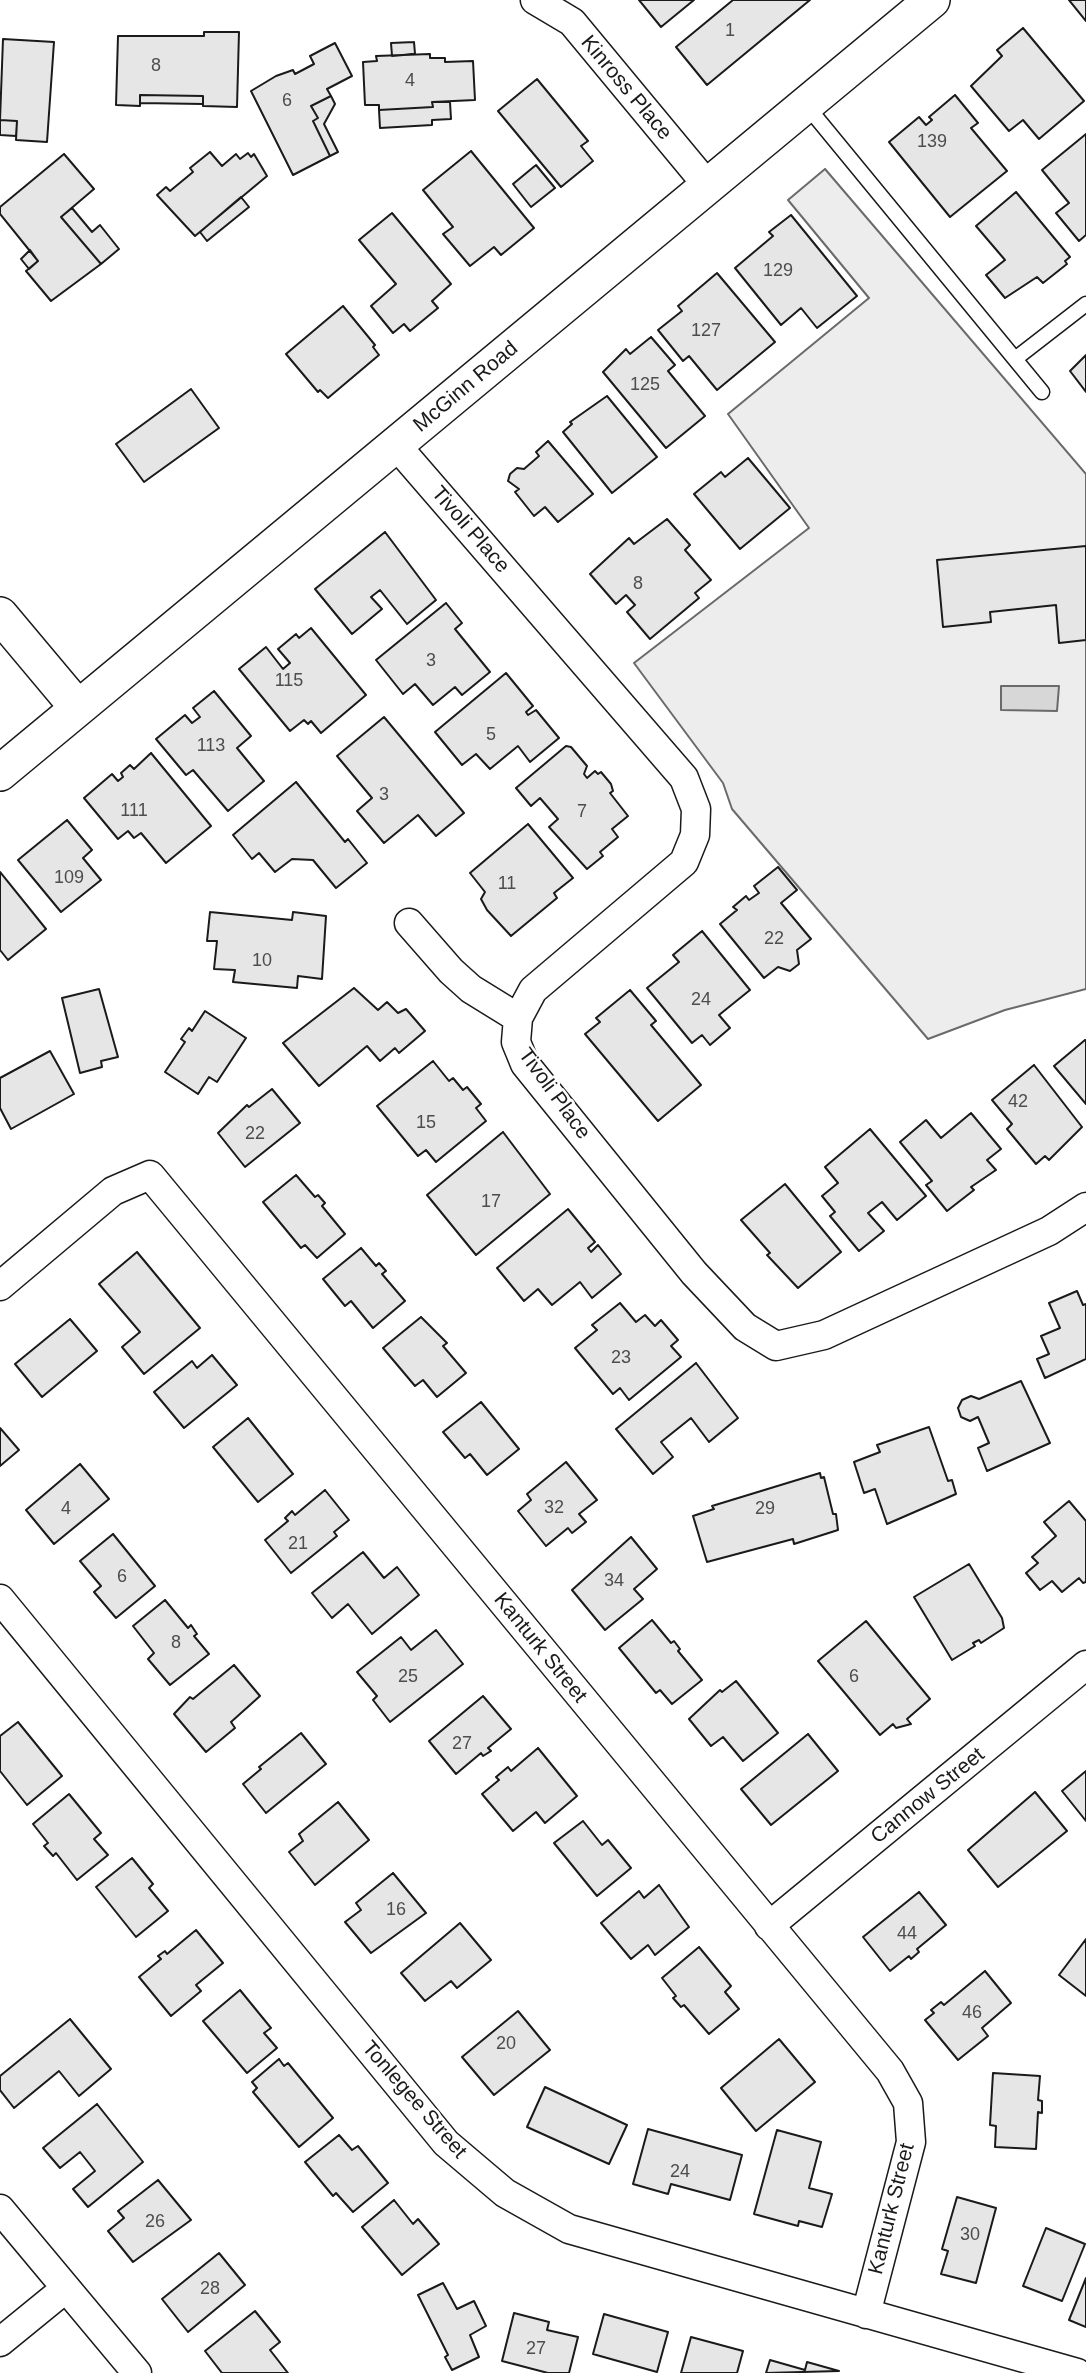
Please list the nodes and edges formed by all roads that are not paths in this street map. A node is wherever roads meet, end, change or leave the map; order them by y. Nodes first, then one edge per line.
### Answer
1 (535, 0) edge
2 (932, 0) edge
3 (806, 105) junction
4 (708, 186) junction
5 (1086, 304) edge
6 (1015, 359) junction
7 (1042, 392) dead end
8 (396, 445) junction
9 (0, 615) edge
10 (78, 708) junction
11 (0, 773) edge
12 (409, 923) dead end
13 (517, 1018) junction
14 (1086, 1207) edge
15 (0, 1286) edge
16 (0, 1600) edge
17 (1086, 1665) edge
18 (769, 1926) junction
19 (0, 2208) edge
20 (65, 2288) junction
21 (866, 2314) junction
22 (0, 2342) edge
23 (137, 2373) edge
24 (1077, 2373) edge

1 - 4 street, Kinross Place
2 - 3 street, McGinn Road
3 - 4 street, McGinn Road
3 - 6 lane
4 - 8 street, McGinn Road
5 - 6 lane
6 - 7 lane
8 - 10 street, McGinn Road
8 - 13 street, Tivoli Place
9 - 10 street
10 - 11 street, McGinn Road
12 - 13 street
13 - 14 street, Tivoli Place
15 - 18 street, Kanturk Street
16 - 21 street, Tonlegee Street
17 - 18 street, Cannow Street
18 - 21 street, Kanturk Street
19 - 20 street
20 - 22 street
20 - 23 street
21 - 24 street, Tonlegee Street

